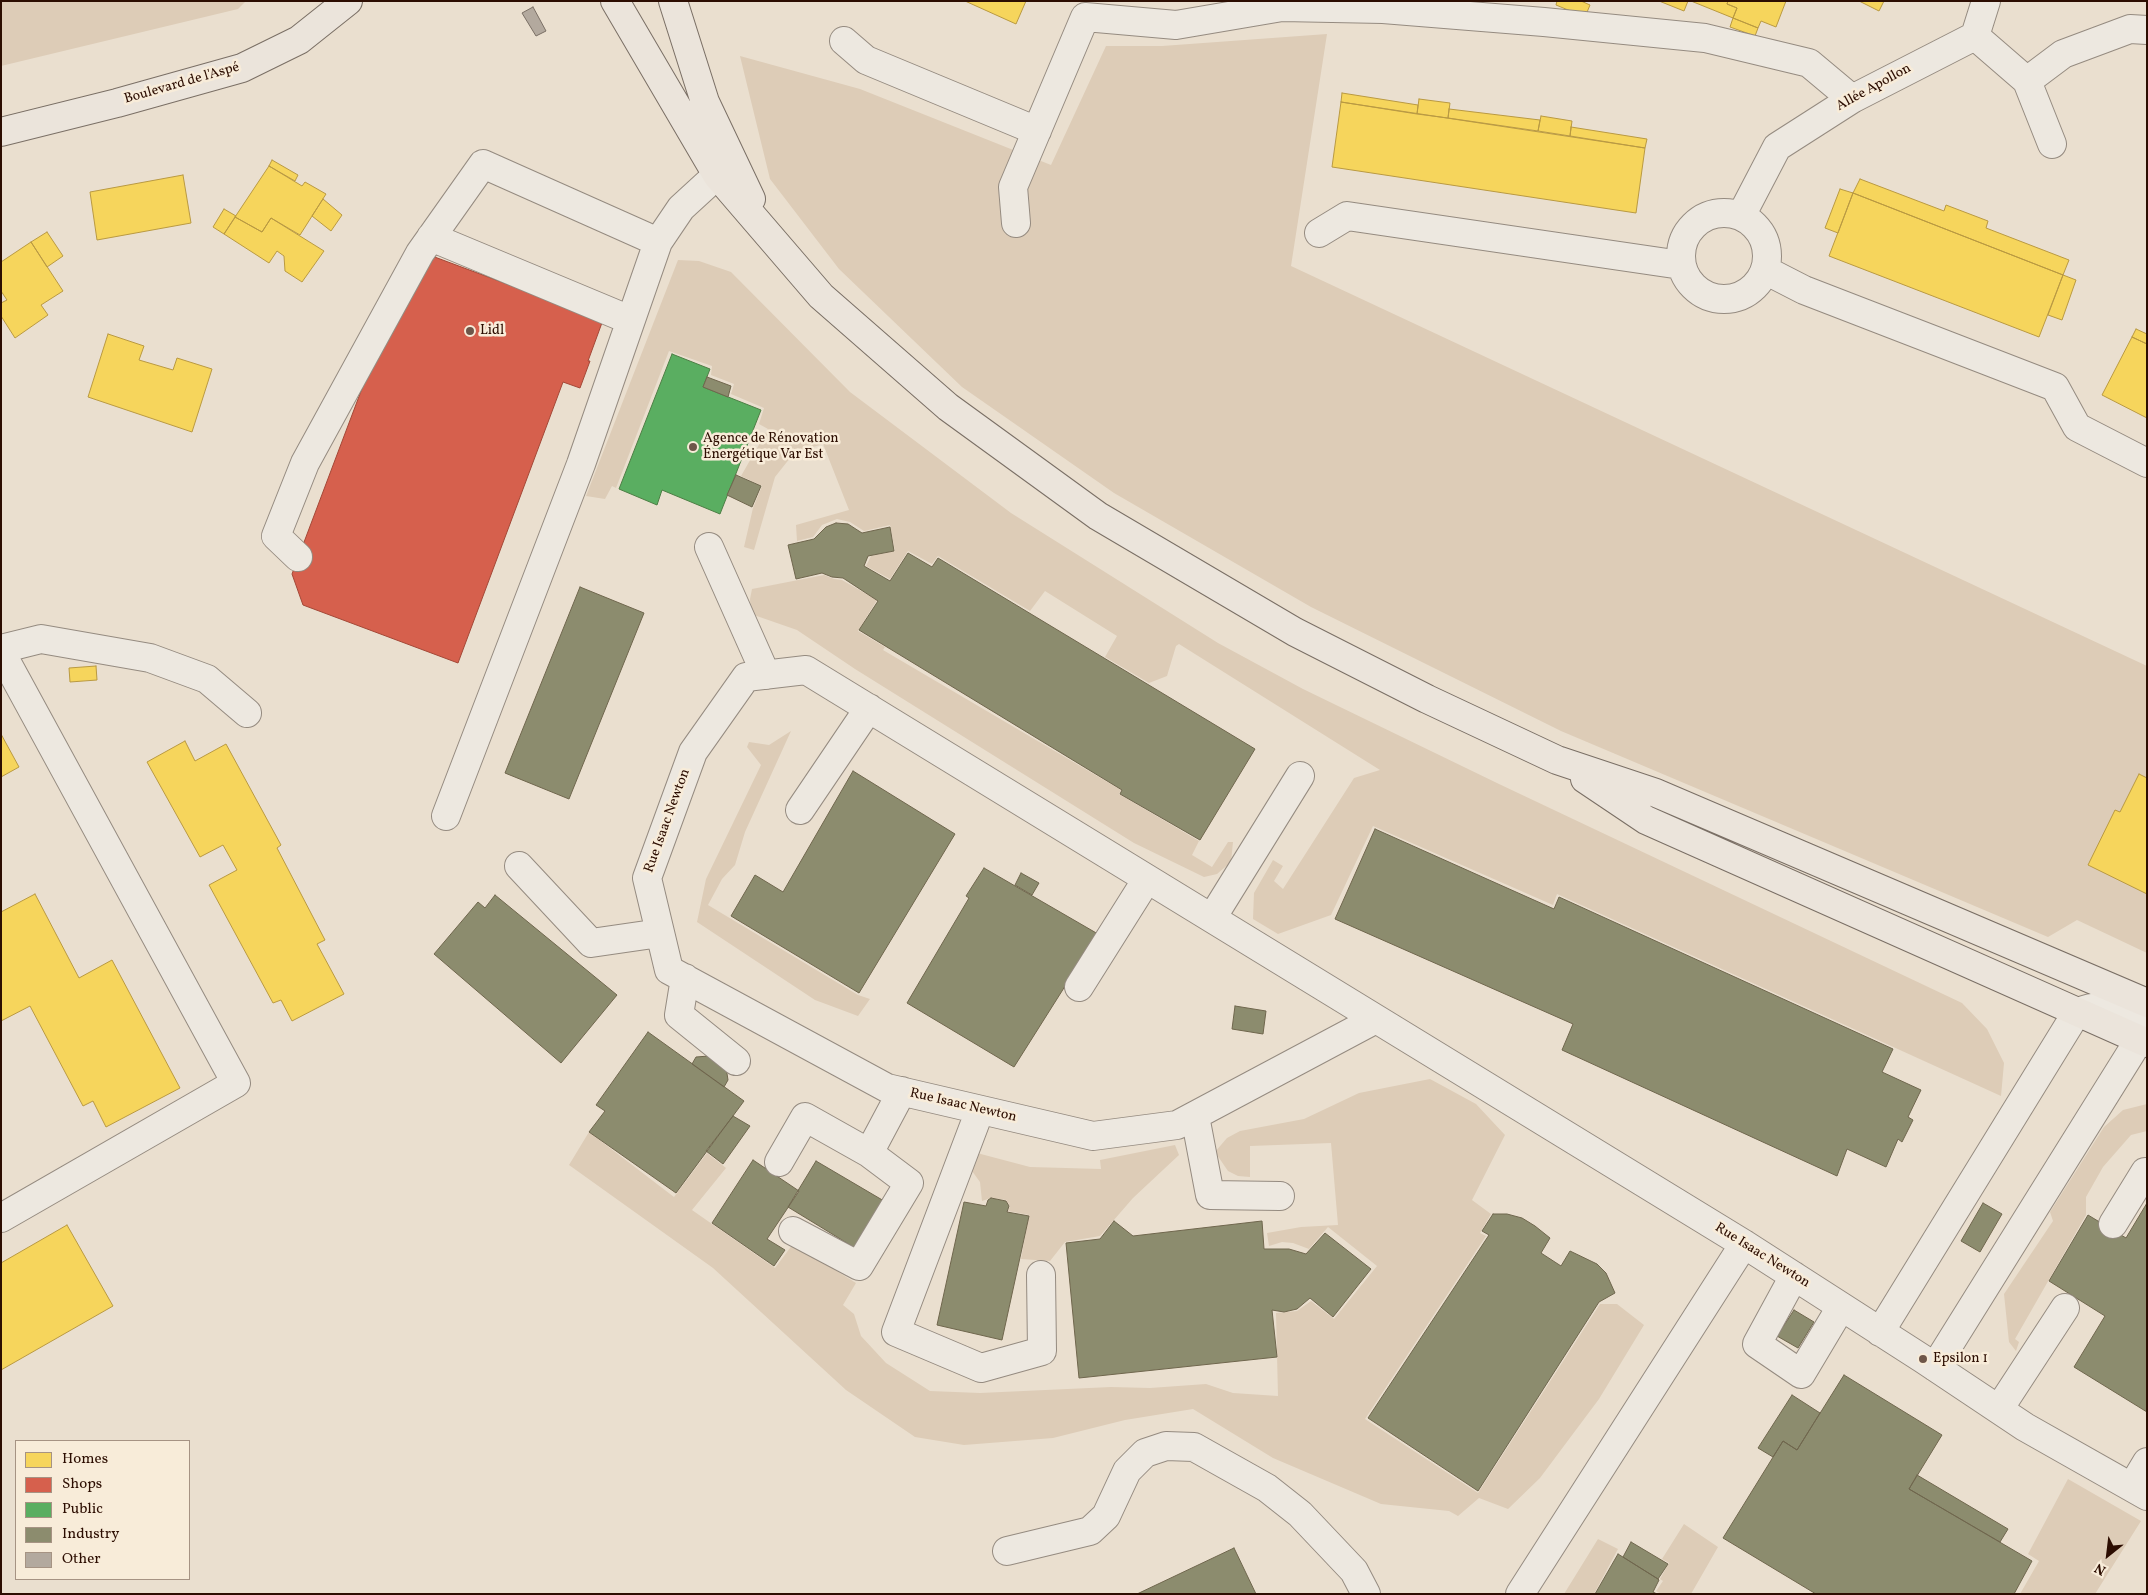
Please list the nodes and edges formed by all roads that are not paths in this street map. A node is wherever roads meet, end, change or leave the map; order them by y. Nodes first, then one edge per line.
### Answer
1 (348, 1) edge
2 (614, 1) edge
3 (673, 1) edge
4 (1986, 1) edge
5 (1382, 5) edge
6 (2147, 30) edge
7 (1975, 36) junction
8 (844, 41) dead end
9 (2026, 81) junction
10 (1852, 98) junction
11 (1037, 131) junction
12 (1, 132) edge
13 (2052, 144) dead end
14 (717, 175) junction
15 (1741, 216) junction
16 (1016, 223) dead end
17 (1318, 233) dead end
18 (431, 237) junction
19 (772, 238) junction
20 (658, 242) junction
21 (1681, 265) junction
22 (1766, 270) junction
23 (630, 320) junction
24 (2147, 463) edge
25 (709, 547) dead end
26 (298, 557) dead end
27 (1, 650) edge
28 (766, 675) junction
29 (869, 708) junction
30 (247, 713) dead end
31 (1557, 760) junction
32 (1300, 776) dead end
33 (800, 810) dead end
34 (446, 816) dead end
35 (519, 866) dead end
36 (1147, 879) junction
37 (1212, 918) junction
38 (660, 933) junction
39 (685, 978) junction
40 (1079, 987) dead end
41 (2147, 1003) edge
42 (2077, 1012) junction
43 (1376, 1019) junction
44 (2144, 1034) edge
45 (736, 1061) dead end
46 (902, 1092) junction
47 (980, 1110) junction
48 (1195, 1116) junction
49 (869, 1152) junction
50 (779, 1162) dead end
51 (2147, 1172) edge
52 (1280, 1196) dead end
53 (1, 1218) edge
54 (2113, 1224) dead end
55 (792, 1231) dead end
56 (1744, 1244) junction
57 (1041, 1275) dead end
58 (1794, 1276) junction
59 (1841, 1307) junction
60 (2065, 1308) dead end
61 (1880, 1332) junction
62 (1935, 1367) junction
63 (1999, 1409) junction
64 (2147, 1462) edge
65 (2139, 1492) edge
66 (1007, 1551) dead end
67 (1366, 1594) edge
68 (1520, 1594) edge

1 - 12 main road, Boulevard de l'Aspé
2 - 14 main road
3 - 19 main road
4 - 7 street
5 - 10 street
5 - 11 street
6 - 9 street
7 - 9 street
7 - 10 street, Allée Apollon
8 - 11 street
9 - 13 street
10 - 15 street, Allée Apollon
11 - 16 street
14 - 19 main road
14 - 20 street
15 - 21 street
15 - 22 street
17 - 21 street
18 - 20 street
18 - 23 street
18 - 26 street
19 - 31 main road
20 - 23 street
21 - 22 street
22 - 24 street
23 - 34 street
25 - 28 street
27 - 30 street
27 - 53 street
28 - 29 street, Rue Isaac Newton
28 - 38 street, Rue Isaac Newton
29 - 33 street
29 - 36 street, Rue Isaac Newton
31 - 41 main road
31 - 42 main road
32 - 37 street
35 - 38 street
36 - 37 street, Rue Isaac Newton
36 - 40 street
37 - 43 street, Rue Isaac Newton
38 - 39 street, Rue Isaac Newton
39 - 45 street
39 - 46 street, Rue Isaac Newton
42 - 44 main road
42 - 61 street
43 - 48 street, Rue Isaac Newton
43 - 56 street, Rue Isaac Newton
44 - 62 street
46 - 47 street, Rue Isaac Newton
46 - 49 street
47 - 48 street, Rue Isaac Newton
47 - 57 street
48 - 52 street
49 - 50 street
49 - 55 street
51 - 54 street
56 - 58 street, Rue Isaac Newton
56 - 68 street
58 - 59 street, Rue Isaac Newton
58 - 59 street
59 - 61 street, Rue Isaac Newton
60 - 63 street
61 - 62 street, Rue Isaac Newton
62 - 63 street, Rue Isaac Newton
63 - 65 street, Rue Isaac Newton
64 - 65 street
66 - 67 street

